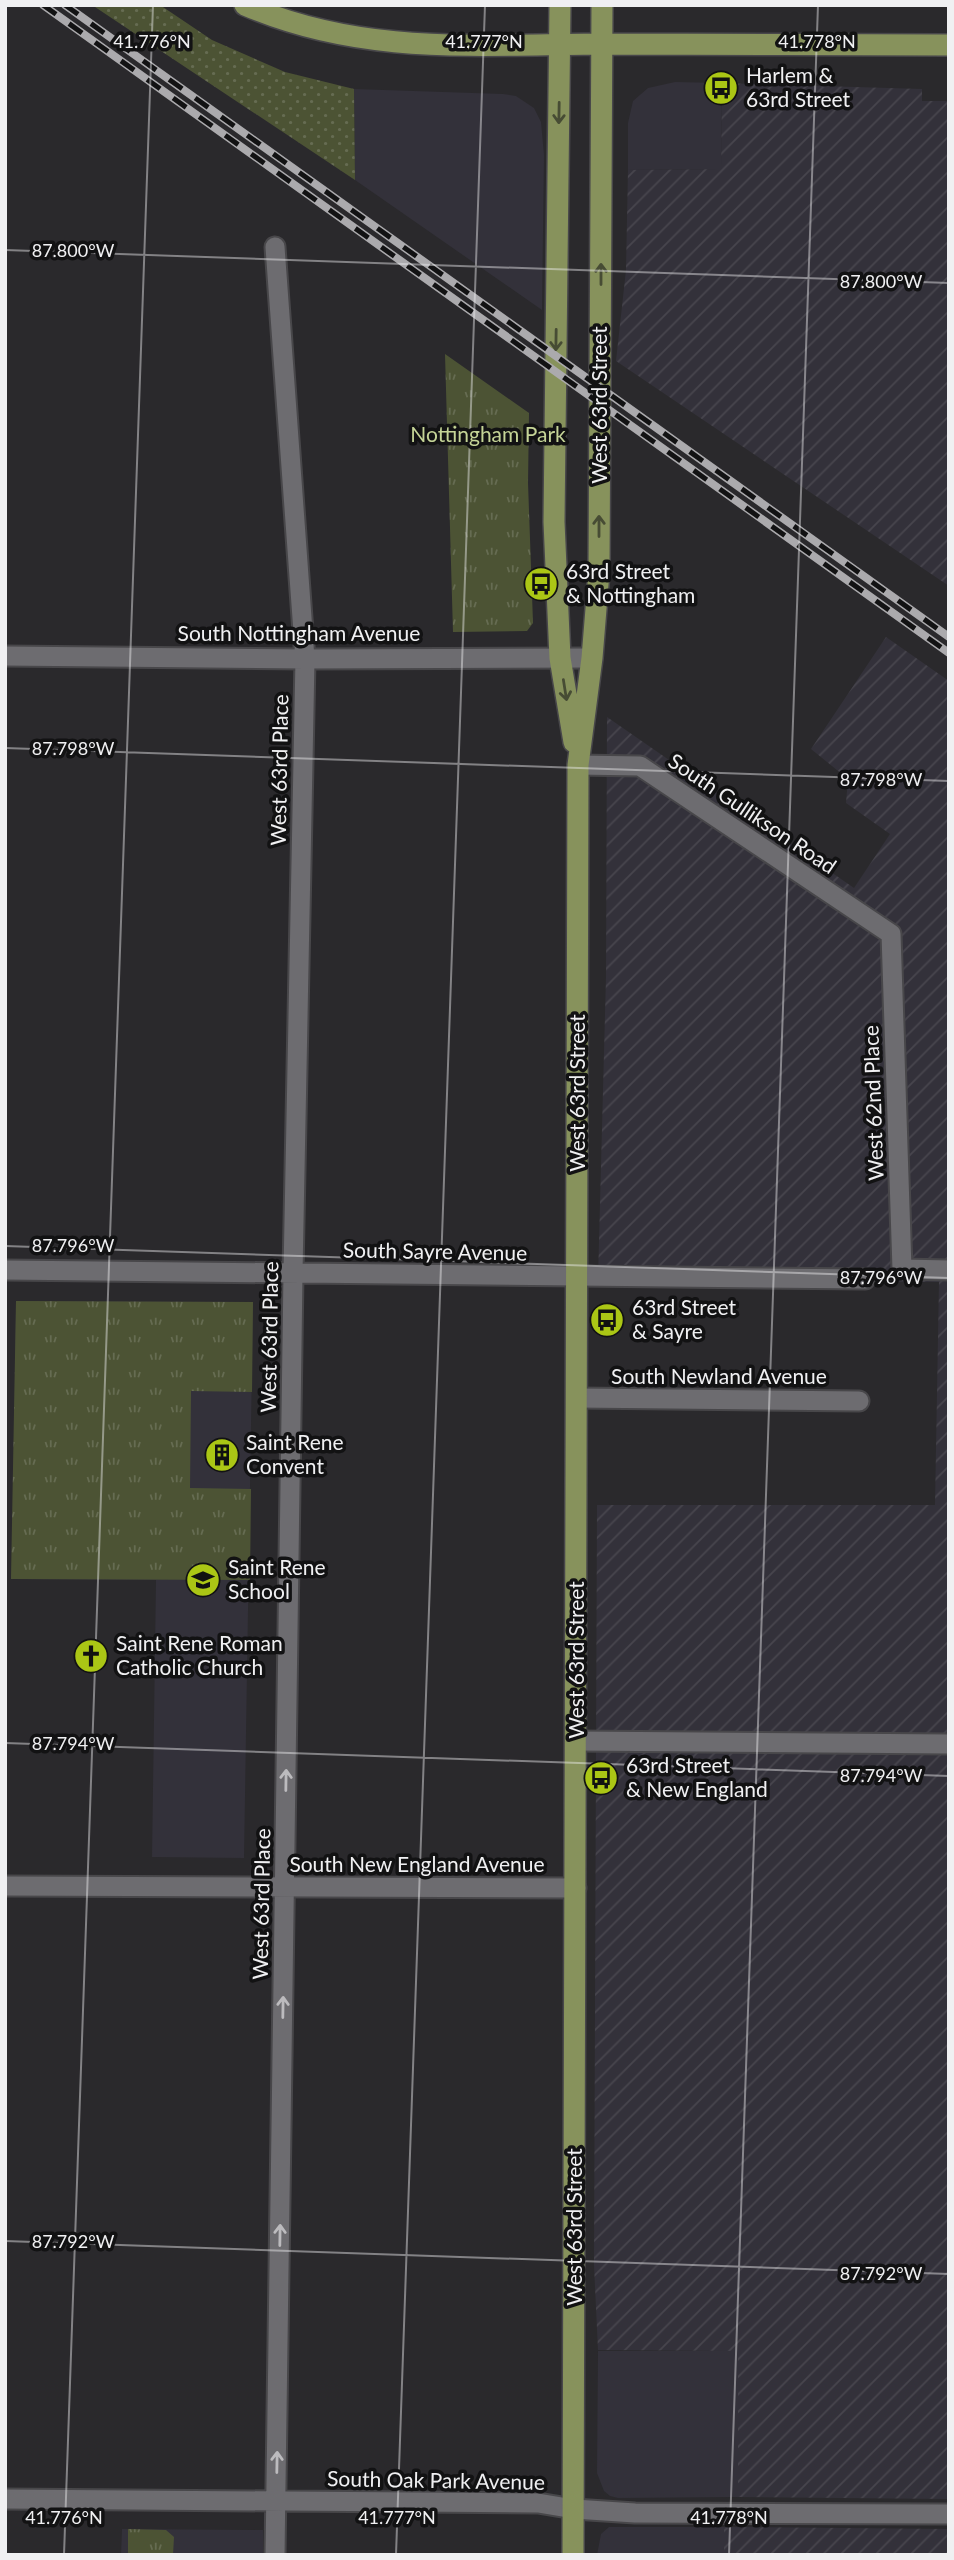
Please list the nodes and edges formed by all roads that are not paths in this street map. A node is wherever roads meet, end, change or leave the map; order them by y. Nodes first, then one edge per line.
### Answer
1 (245, 5) edge
2 (560, 5) edge
3 (603, 5) edge
4 (276, 12) edge
5 (560, 44) junction
6 (603, 44) junction
7 (949, 45) edge
8 (275, 247) dead end
9 (5, 656) edge
10 (560, 658) junction
11 (592, 658) junction
12 (305, 659) junction
13 (578, 765) junction
14 (891, 934) joint
15 (5, 1270) edge
16 (949, 1270) edge
17 (293, 1273) junction
18 (578, 1276) junction
19 (865, 1279) dead end
20 (578, 1398) junction
21 (859, 1401) dead end
22 (576, 1741) junction
23 (949, 1744) edge
24 (5, 1886) edge
25 (285, 1888) junction
26 (576, 1888) junction
27 (5, 2499) edge
28 (276, 2502) junction
29 (574, 2509) junction
30 (949, 2514) edge
31 (275, 2555) edge
32 (573, 2555) edge

1 - 4 main road
2 - 5 main road, West 63rd Street
3 - 6 main road, West 63rd Street
4 - 5 main road
5 - 6 main road
5 -> 10 main road, West 63rd Street
6 - 7 main road
11 -> 6 main road, West 63rd Street
8 - 12 street, West 63rd Place
9 - 12 street, South Nottingham Avenue
10 - 11 street, South Nottingham Avenue
10 - 12 street, South Nottingham Avenue
10 -> 13 main road, West 63rd Street
11 - 13 main road, West 63rd Street
12 - 17 street, West 63rd Place
13 - 14 street, South Gullikson Road
13 - 18 main road, West 63rd Street
14 - 16 street, West 62nd Place
15 - 17 street, South Sayre Avenue
17 - 18 street, South Sayre Avenue
25 -> 17 street, West 63rd Place
18 - 19 street, South Sayre Avenue
18 - 20 main road, West 63rd Street
20 - 21 street, South Newland Avenue
20 - 22 main road, West 63rd Street
22 - 23 street
22 - 26 main road, West 63rd Street
24 - 25 street, South New England Avenue
25 - 26 street, South New England Avenue
28 -> 25 street, West 63rd Place
26 - 29 main road, West 63rd Street
27 - 28 street, South Oak Park Avenue
28 - 29 street, South Oak Park Avenue
28 - 31 street, West 63rd Place
29 - 30 street, South Oak Park Avenue
29 - 32 main road, West 63rd Street

